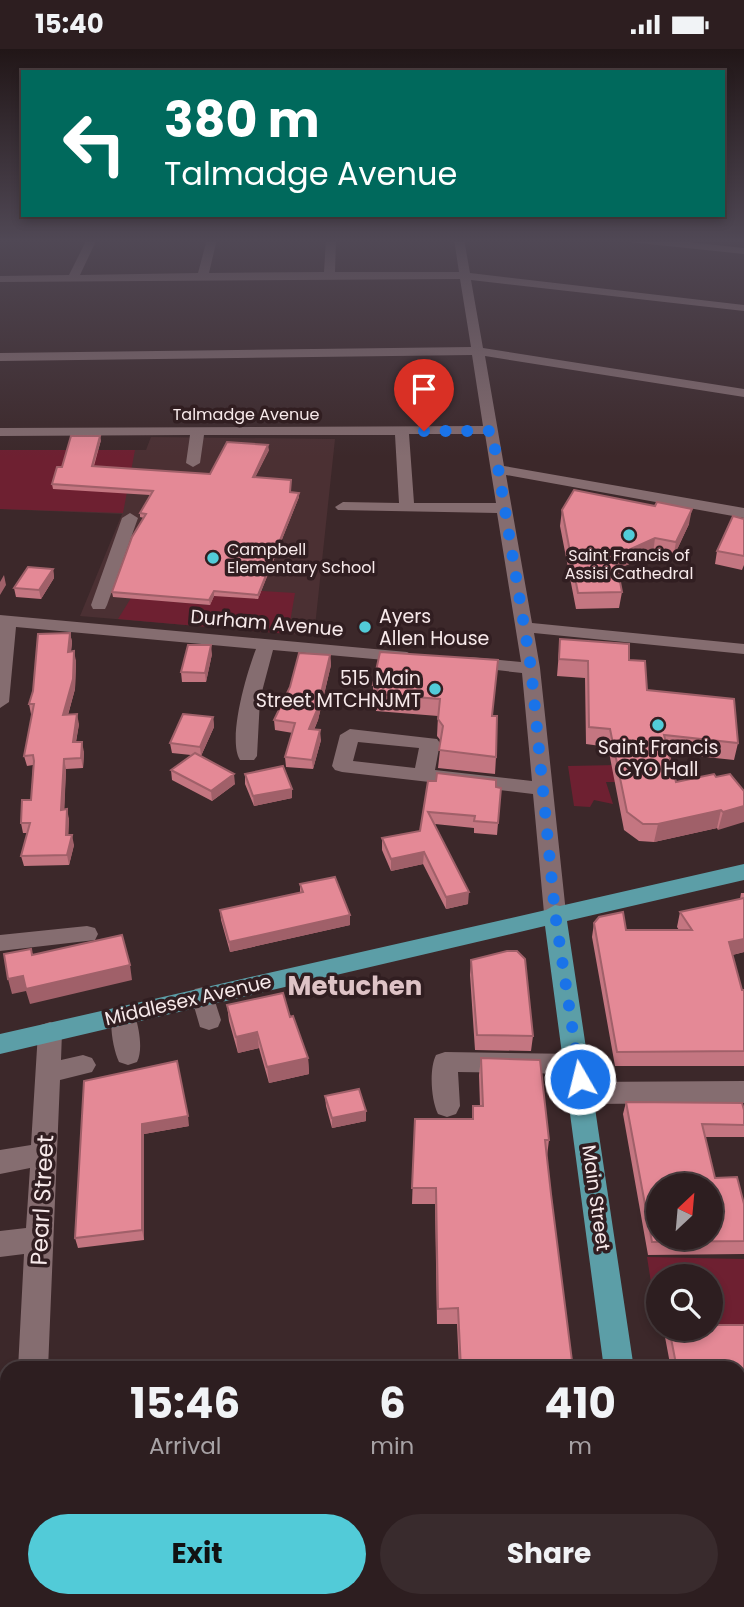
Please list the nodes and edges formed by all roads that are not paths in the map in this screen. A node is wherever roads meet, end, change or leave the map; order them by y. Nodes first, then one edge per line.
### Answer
1 (472, 312) edge
2 (479, 351) junction
3 (0, 357) edge
4 (744, 393) edge
5 (198, 431) junction
6 (402, 431) junction
7 (492, 431) junction
8 (0, 432) edge
9 (193, 463) dead end
10 (499, 469) junction
11 (344, 507) dead end
12 (407, 508) junction
13 (504, 508) junction
14 (744, 513) edge
15 (130, 518) dead end
16 (99, 605) dead end
17 (4, 620) edge
18 (524, 627) junction
19 (267, 644) junction
20 (744, 649) edge
21 (421, 658) edge
22 (448, 660) edge
23 (531, 668) junction
24 (0, 702) edge
25 (247, 756) dead end
26 (424, 774) dead end
27 (543, 789) junction
28 (744, 872) edge
29 (555, 913) junction
30 (87, 934) dead end
31 (0, 943) edge
32 (123, 1015) junction
33 (50, 1032) junction
34 (0, 1044) edge
35 (128, 1055) dead end
36 (577, 1064) junction
37 (83, 1065) dead end
38 (48, 1073) junction
39 (744, 1092) edge
40 (582, 1093) junction
41 (447, 1106) dead end
42 (44, 1154) junction
43 (0, 1162) edge
44 (40, 1240) junction
45 (0, 1244) edge
46 (33, 1361) edge
47 (618, 1361) edge

1 - 2 street, Main Street
2 - 3 street
2 - 4 street
2 - 7 street, Main Street
5 - 6 street, Talmadge Avenue
5 - 8 street, Talmadge Avenue
5 - 9 street
6 - 7 street, Talmadge Avenue
6 - 12 street
7 - 10 street, Main Street
10 - 13 street, Main Street
10 - 14 street
11 - 12 street
12 - 13 street
13 - 18 street, Main Street
15 - 16 street
17 - 19 street, Durham Avenue
17 - 24 street
18 - 20 street
18 - 23 street, Main Street
19 - 21 street, Durham Avenue
19 - 25 street
22 - 23 street
23 - 27 street, Main Street
26 - 27 street
27 - 29 street, Main Street
28 - 29 main road, Middlesex Avenue
29 - 32 main road, Middlesex Avenue
29 - 36 main road, Main Street
30 - 31 street
32 - 33 main road, Middlesex Avenue
32 - 35 street
33 - 34 main road, Middlesex Avenue
33 - 38 street, Pearl Street
36 - 40 main road, Main Street
36 - 41 street
37 - 38 street
38 - 42 street, Pearl Street
39 - 40 street
40 - 47 main road, Main Street
42 - 43 street
42 - 44 street, Pearl Street
44 - 45 street
44 - 46 street, Pearl Street

